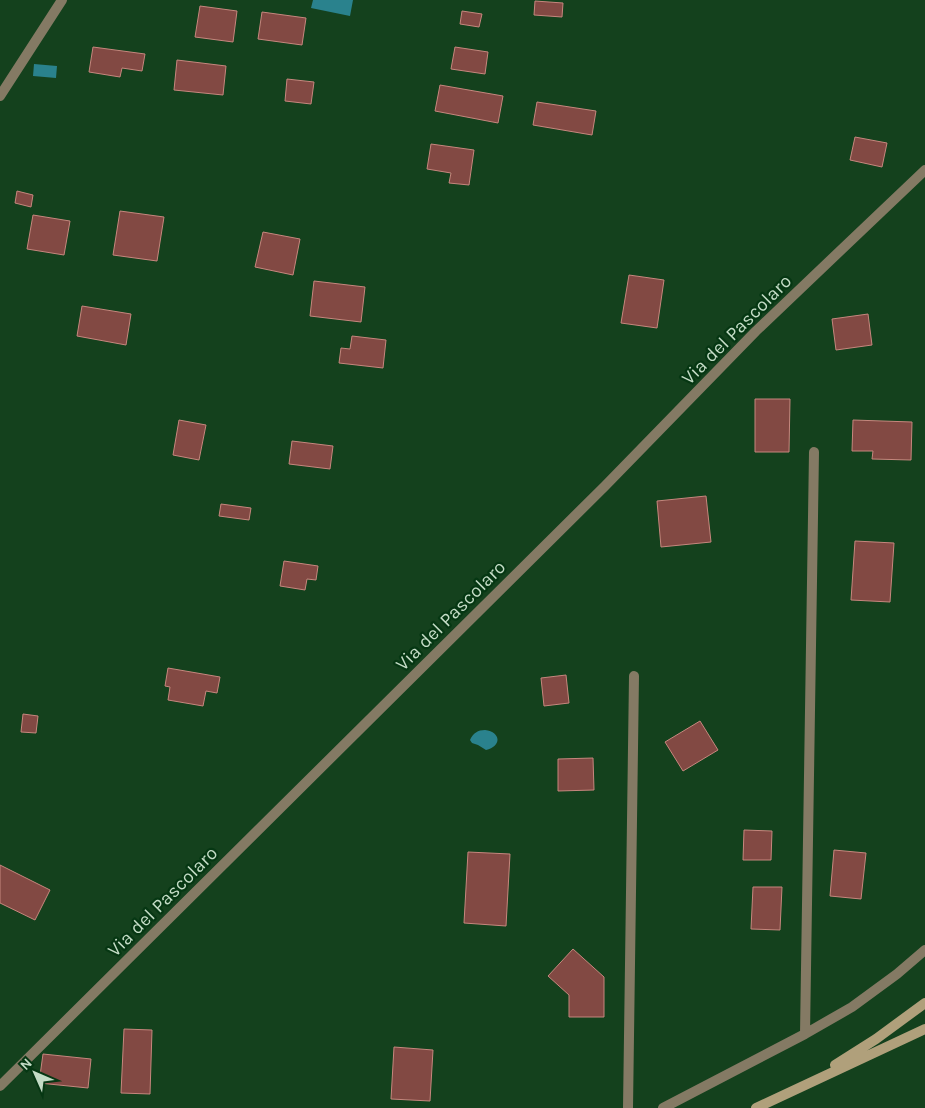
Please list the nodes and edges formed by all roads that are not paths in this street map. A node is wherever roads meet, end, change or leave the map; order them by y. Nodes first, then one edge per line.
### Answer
1 (62, 0) edge
2 (0, 96) edge
3 (925, 170) edge
4 (814, 452) dead end
5 (634, 676) dead end
6 (925, 950) edge
7 (925, 1003) edge
8 (925, 1029) edge
9 (805, 1034) junction
10 (0, 1086) edge
11 (791, 1091) junction
12 (628, 1108) edge
13 (663, 1108) edge
14 (756, 1108) edge

1 - 2 street
3 - 10 street, Via del Pascolaro
4 - 9 street
5 - 12 street
6 - 9 street
7 - 11 main road
8 - 11 main road
9 - 13 street
11 - 14 main road

